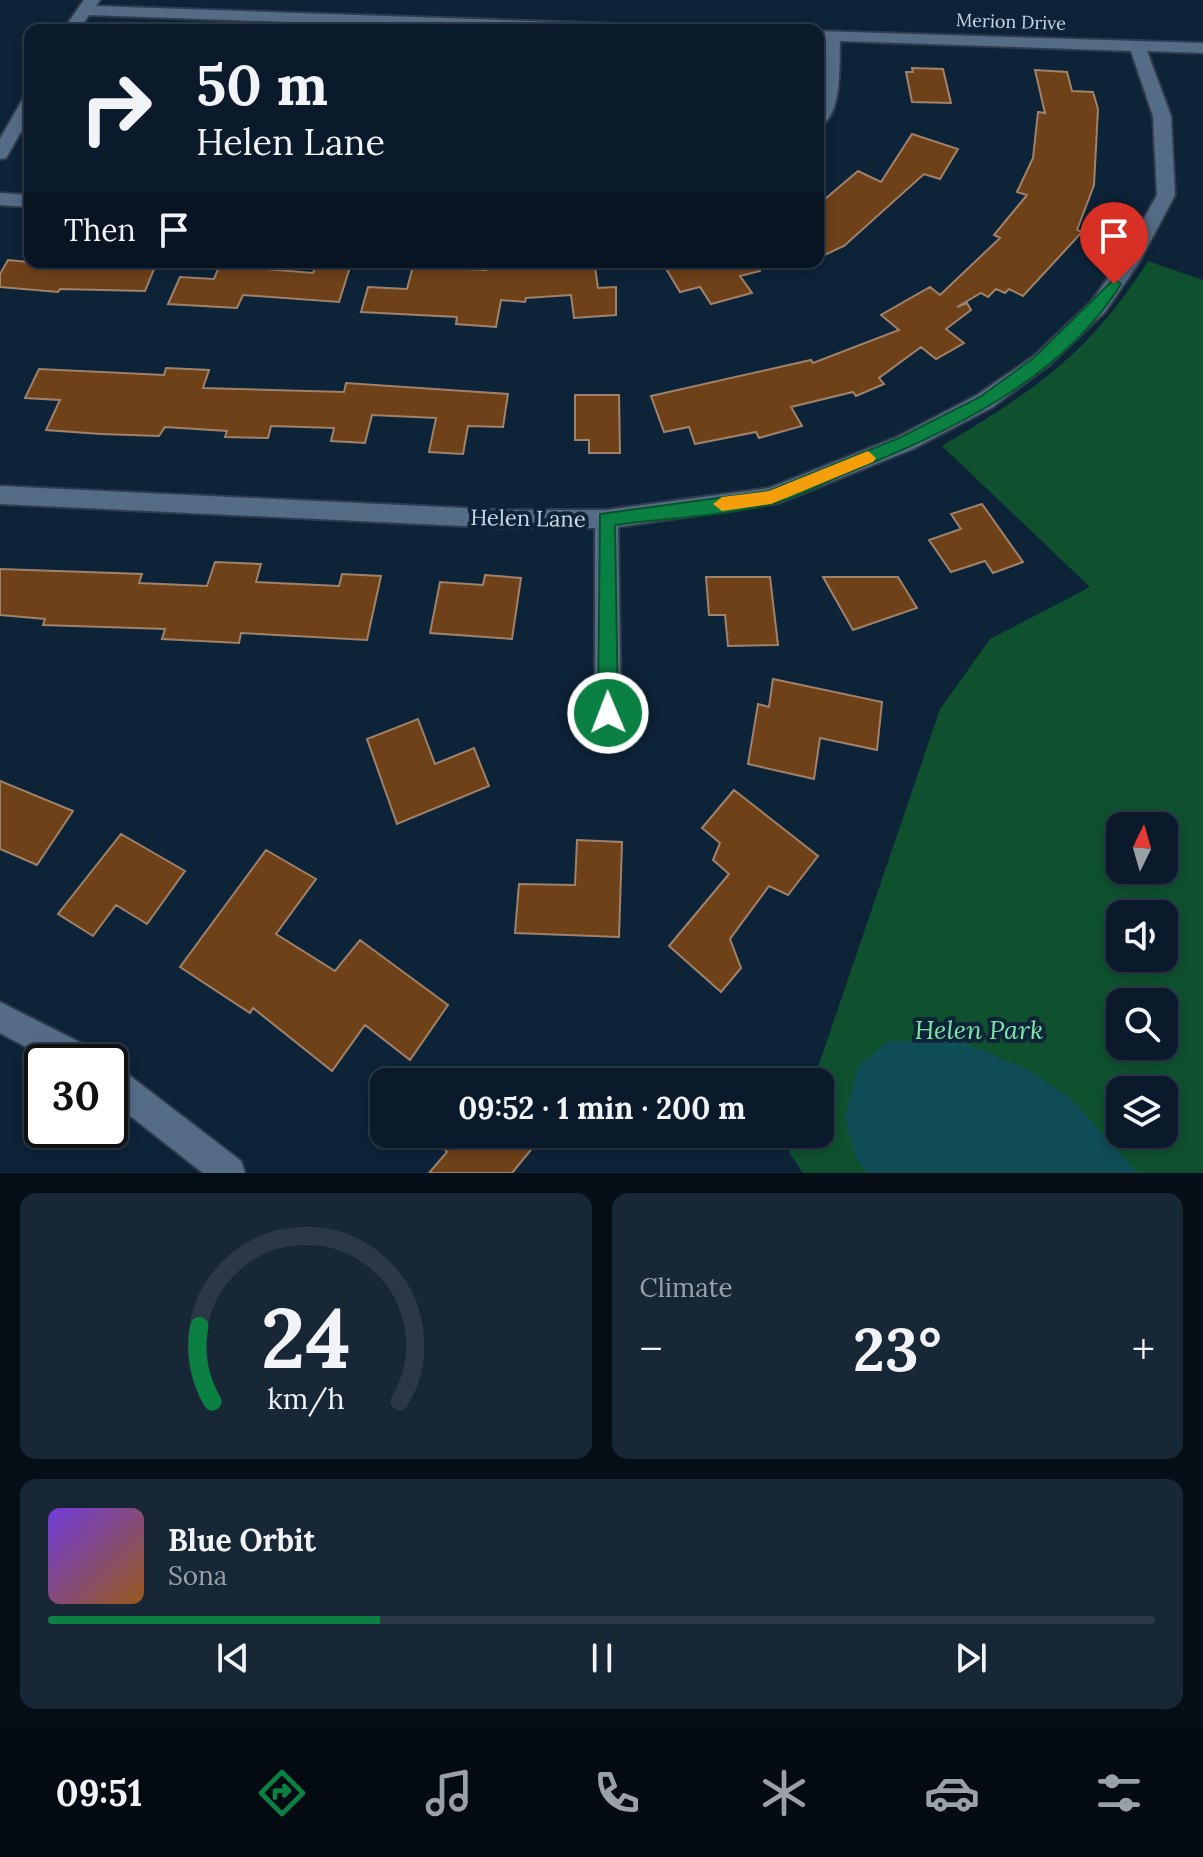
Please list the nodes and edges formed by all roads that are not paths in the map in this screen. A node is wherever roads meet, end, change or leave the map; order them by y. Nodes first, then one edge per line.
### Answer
1 (87, 5) edge
2 (75, 24) edge
3 (510, 24) edge
4 (825, 36) edge
5 (1137, 45) junction
6 (1203, 48) edge
7 (824, 108) edge
8 (24, 112) edge
9 (0, 154) edge
10 (0, 199) edge
11 (24, 201) edge
12 (0, 495) edge
13 (606, 519) junction
14 (608, 713) dead end
15 (0, 1017) edge
16 (52, 1044) edge
17 (128, 1094) edge
18 (229, 1173) edge

1 - 2 street
1 - 3 street
4 - 5 street, Merion Drive
4 - 7 street
5 - 6 street, Merion Drive
5 - 13 street, Helen Lane
8 - 9 street
10 - 11 street
12 - 13 street, Helen Lane
13 - 14 street
15 - 16 street
17 - 18 street

